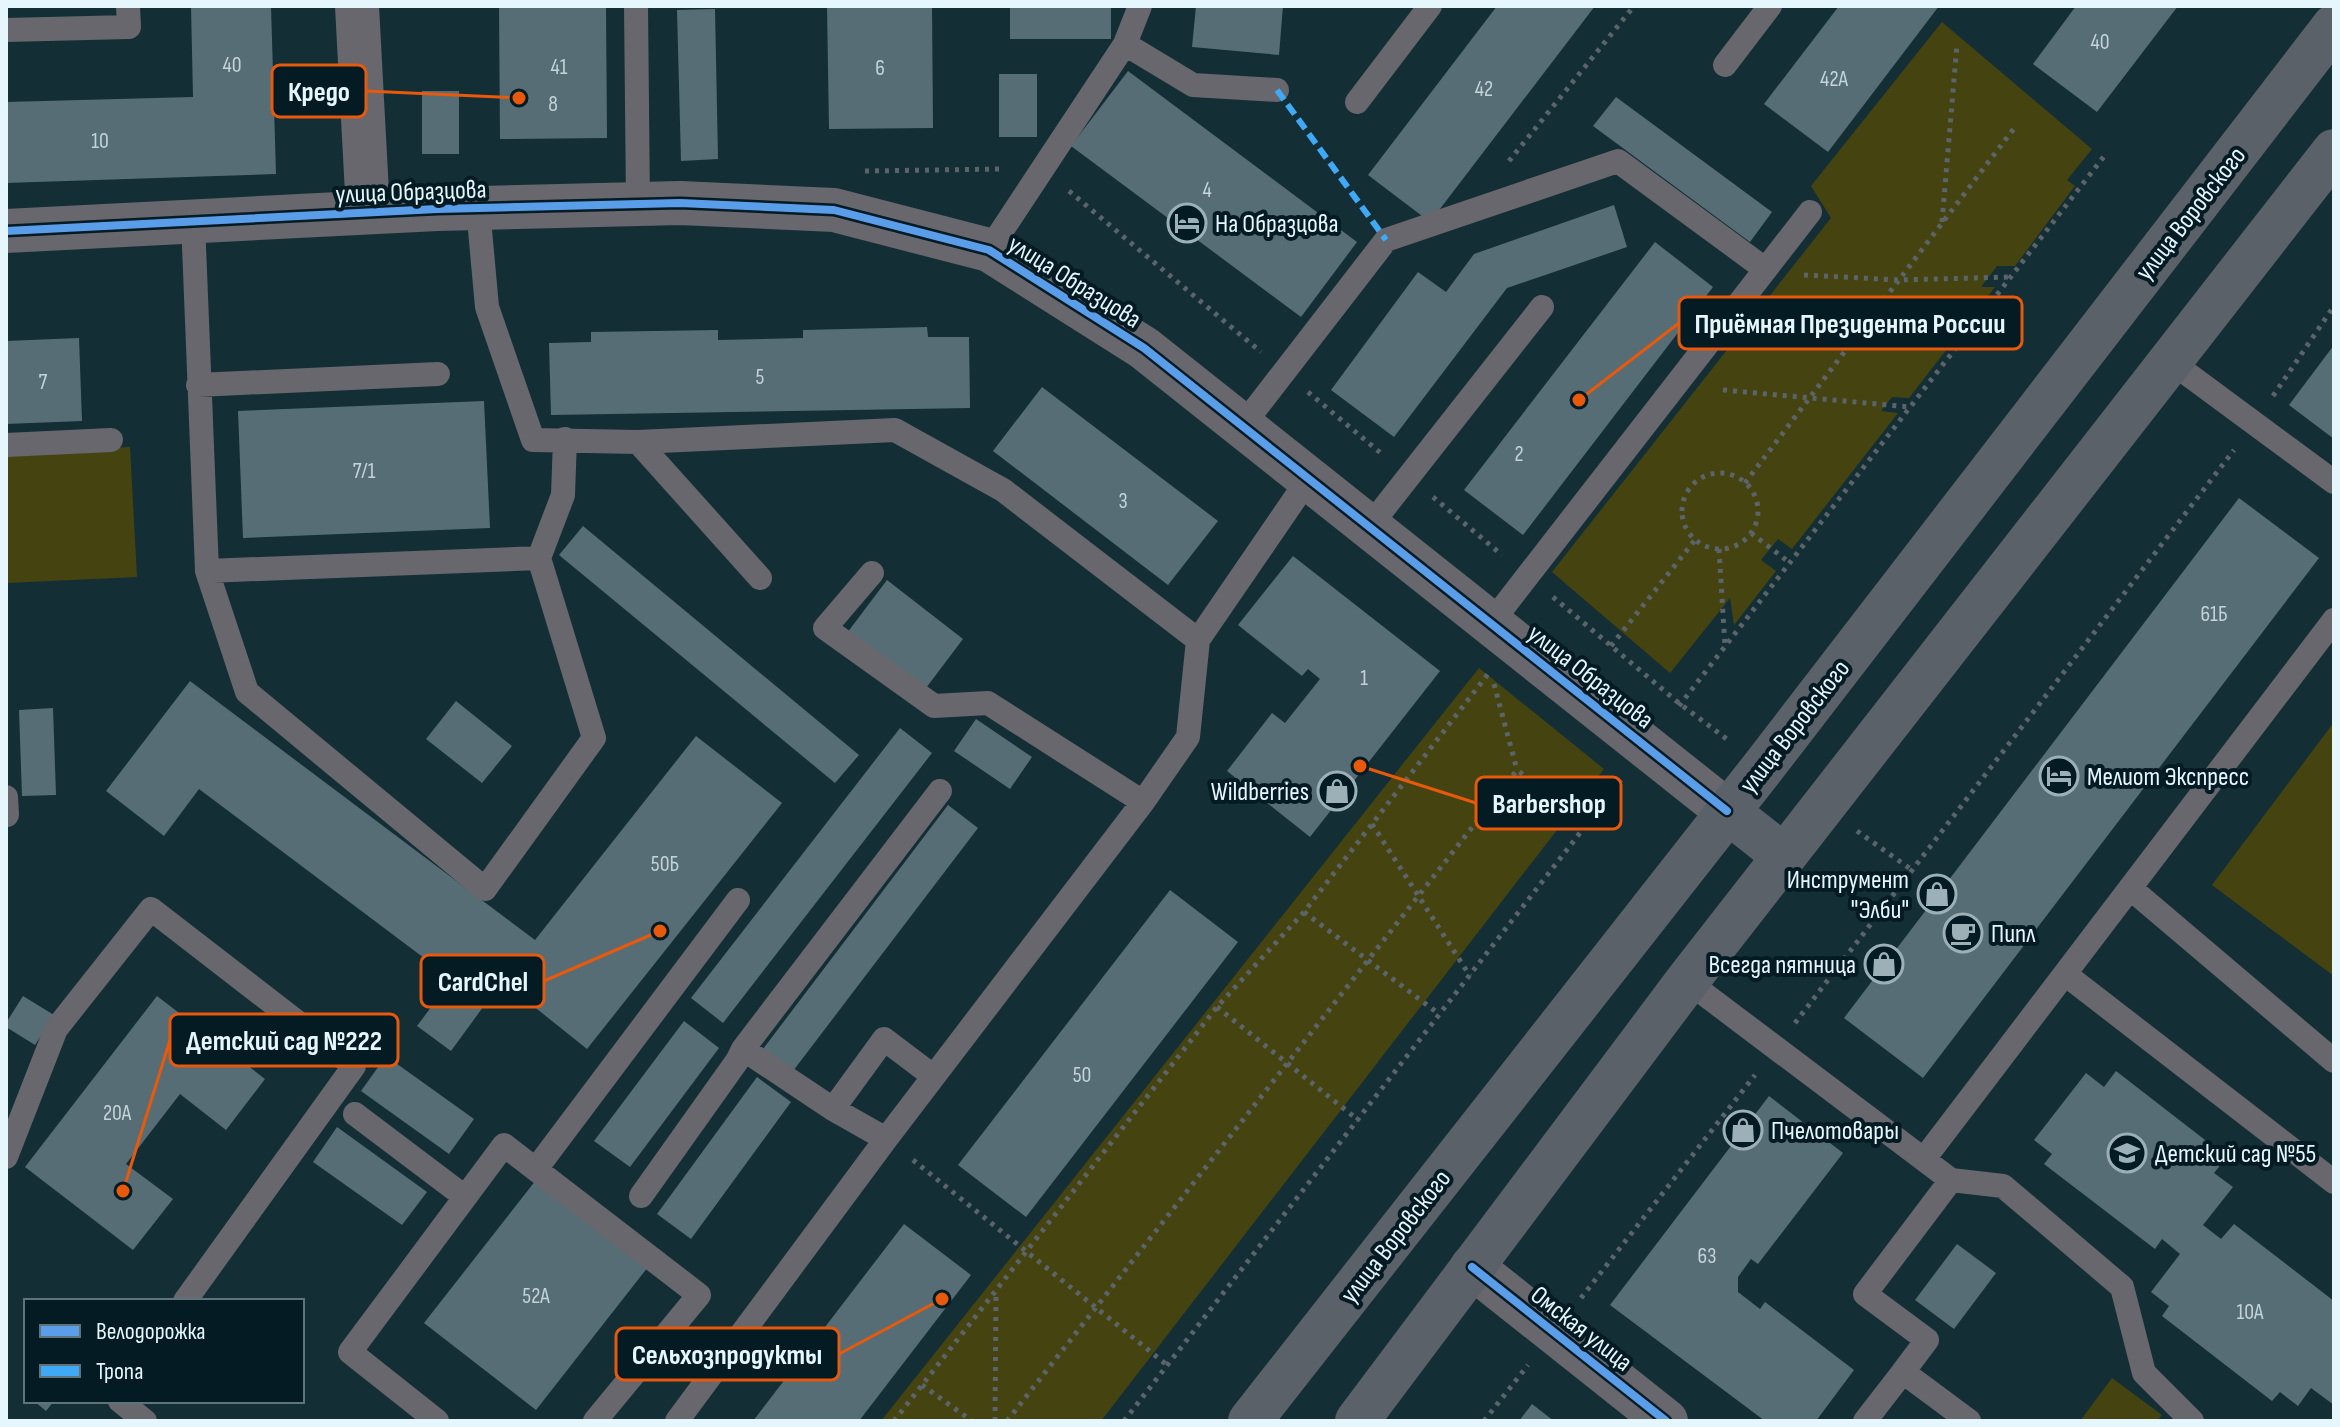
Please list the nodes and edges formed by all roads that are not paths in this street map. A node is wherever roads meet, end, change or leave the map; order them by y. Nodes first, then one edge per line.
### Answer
1 (128, 6) edge
2 (357, 6) edge
3 (636, 6) edge
4 (1140, 6) edge
5 (1430, 6) edge
6 (1770, 6) edge
7 (2334, 26) edge
8 (6, 30) edge
9 (1125, 44) junction
10 (1725, 65) dead end
11 (1277, 90) dead end
12 (1357, 102) dead end
13 (2334, 151) edge
14 (638, 204) junction
15 (478, 208) junction
16 (368, 212) junction
17 (1810, 212) dead end
18 (193, 221) junction
19 (6, 231) edge
20 (989, 250) junction
21 (1765, 269) junction
22 (1542, 307) dead end
23 (2170, 361) junction
24 (438, 374) dead end
25 (198, 385) junction
26 (1243, 425) junction
27 (565, 439) junction
28 (111, 440) dead end
29 (638, 442) junction
30 (6, 445) edge
31 (1309, 478) junction
32 (2334, 482) edge
33 (1369, 527) junction
34 (539, 558) junction
35 (207, 571) junction
36 (872, 573) dead end
37 (760, 578) dead end
38 (2334, 620) edge
39 (1491, 623) junction
40 (1198, 640) junction
41 (940, 791) dead end
42 (6, 797) edge
43 (1143, 802) junction
44 (1727, 811) junction
45 (7, 815) edge
46 (1784, 856) junction
47 (2130, 888) junction
48 (738, 900) dead end
49 (2065, 974) junction
50 (1687, 981) junction
51 (743, 1049) junction
52 (2334, 1061) edge
53 (933, 1076) junction
54 (833, 1109) junction
55 (355, 1114) dead end
56 (886, 1139) junction
57 (6, 1157) edge
58 (1924, 1159) junction
59 (536, 1169) junction
60 (1951, 1180) junction
61 (2334, 1182) edge
62 (641, 1196) dead end
63 (465, 1197) junction
64 (1472, 1267) junction
65 (186, 1299) edge
66 (1903, 1372) junction
67 (122, 1403) edge
68 (145, 1421) edge
69 (437, 1421) edge
70 (595, 1421) edge
71 (677, 1421) edge
72 (1250, 1421) edge
73 (1357, 1421) edge
74 (1666, 1421) edge
75 (1865, 1421) edge
76 (1969, 1421) edge
77 (2192, 1421) edge

1 - 8 lane
2 - 16 street
3 - 14 lane
4 - 9 lane
5 - 12 lane
6 - 10 lane
7 - 44 main road, улица Воровского
9 - 11 lane
9 - 20 lane
13 - 23 main road
14 - 15 street, улица Образцова
14 - 20 street, улица Образцова
15 - 16 street, улица Образцова
15 - 27 lane
16 - 18 street, улица Образцова
17 - 21 lane
18 - 19 street, улица Образцова
18 - 25 lane
20 - 26 street, улица Образцова
21 - 26 lane
21 - 39 lane
22 - 33 lane
23 - 32 lane
23 - 46 main road
24 - 25 lane
25 - 35 lane
26 - 31 street, улица Образцова
27 - 29 lane
27 - 34 lane
28 - 30 lane
29 - 37 lane
29 - 40 lane
31 - 33 street, улица Образцова
31 - 40 lane
33 - 39 street, улица Образцова
34 - 35 lane
34 - 35 lane
36 - 43 lane
38 - 47 lane
39 - 44 street, улица Образцова
40 - 43 lane
41 - 51 lane
42 - 45 lane
43 - 53 lane
44 - 46 main road
44 - 72 main road, улица Воровского
46 - 50 main road
47 - 49 lane
47 - 52 lane
48 - 59 lane
49 - 58 lane
49 - 61 lane
50 - 58 lane
50 - 64 main road
51 - 54 lane
51 - 62 lane
53 - 54 lane
53 - 56 lane
54 - 56 lane
55 - 63 lane
56 - 71 lane
57 - 65 lane
58 - 60 lane
59 - 63 lane
59 - 70 lane
60 - 66 lane
60 - 77 lane
63 - 69 lane
64 - 73 main road
64 - 74 street, Омская улица
66 - 75 lane
66 - 76 lane
67 - 68 lane

